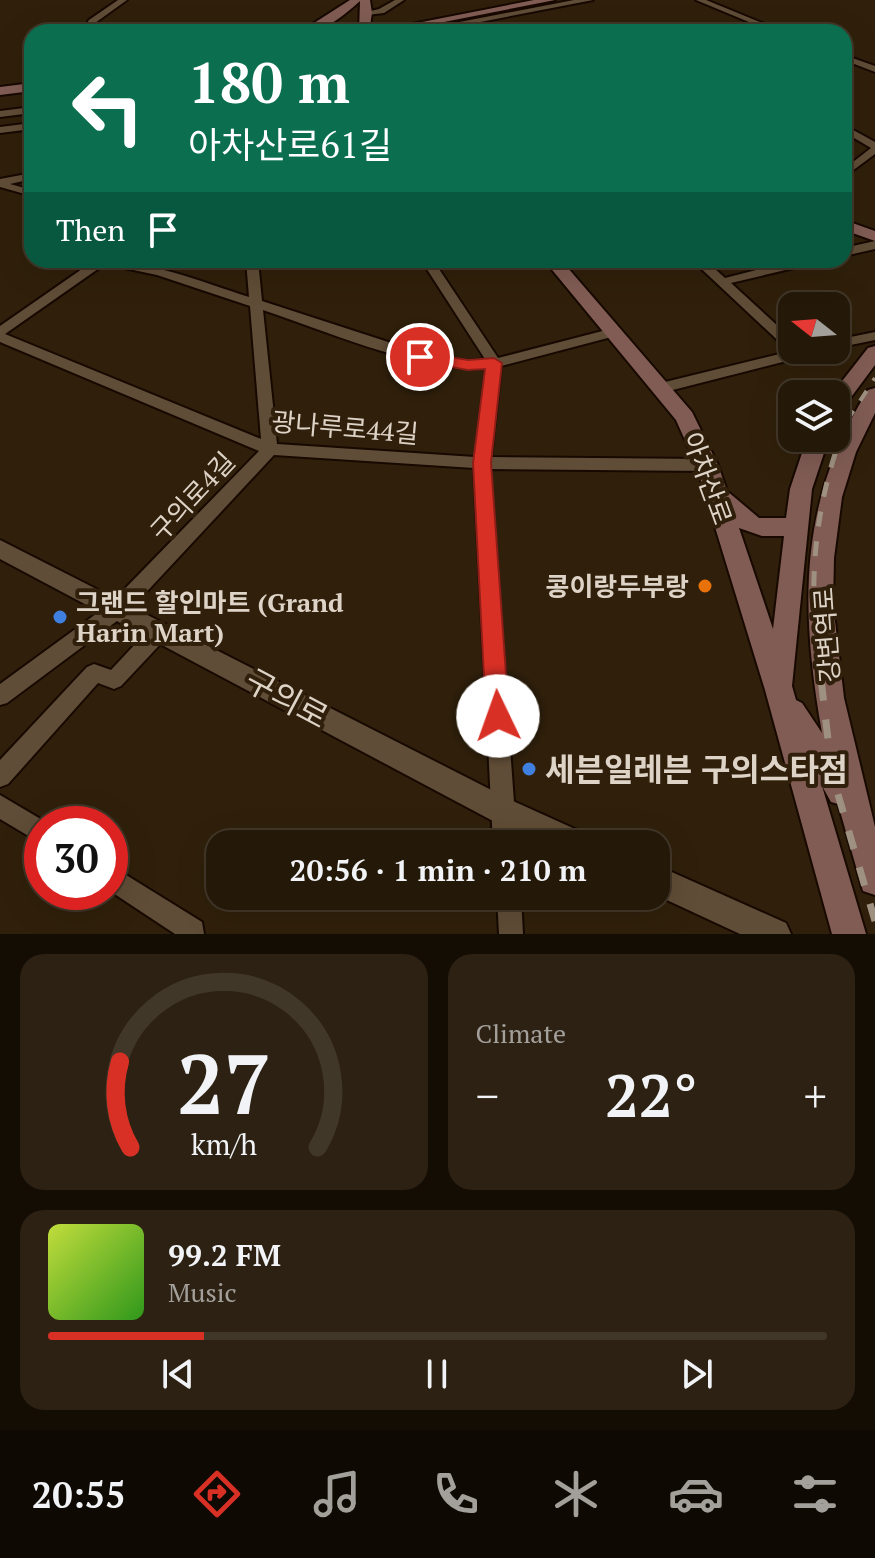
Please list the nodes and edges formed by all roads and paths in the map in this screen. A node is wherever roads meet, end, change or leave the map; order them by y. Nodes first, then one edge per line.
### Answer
1 (123, 0) edge
2 (356, 0) edge
3 (365, 0) edge
4 (400, 0) edge
5 (531, 0) edge
6 (550, 0) edge
7 (567, 0) edge
8 (589, 0) edge
9 (700, 0) edge
10 (91, 24) edge
11 (323, 24) edge
12 (367, 24) edge
13 (368, 24) edge
14 (388, 24) edge
15 (433, 24) junction
16 (478, 24) edge
17 (760, 24) edge
18 (852, 60) edge
19 (875, 69) edge
20 (24, 86) edge
21 (0, 90) edge
22 (24, 111) edge
23 (0, 114) edge
24 (24, 127) edge
25 (0, 130) edge
26 (852, 134) edge
27 (874, 150) edge
28 (852, 168) edge
29 (24, 178) edge
30 (0, 183) edge
31 (24, 190) edge
32 (852, 228) edge
33 (875, 236) edge
34 (875, 245) edge
35 (852, 250) edge
36 (92, 268) edge
37 (141, 268) edge
38 (253, 268) edge
39 (434, 268) edge
40 (559, 268) edge
41 (707, 268) edge
42 (779, 268) edge
43 (722, 282) junction
44 (256, 305) junction
45 (778, 331) edge
46 (614, 332) junction
47 (0, 334) edge
48 (875, 336) edge
49 (850, 341) edge
50 (875, 352) edge
51 (778, 356) edge
52 (494, 363) junction
53 (850, 385) edge
54 (661, 388) junction
55 (875, 395) edge
56 (867, 426) edge
57 (270, 449) junction
58 (813, 452) edge
59 (482, 463) junction
60 (707, 465) junction
61 (715, 491) junction
62 (796, 526) junction
63 (0, 549) edge
64 (118, 609) junction
65 (160, 631) junction
66 (779, 690) junction
67 (0, 696) edge
68 (0, 776) edge
69 (0, 806) edge
70 (852, 808) junction
71 (503, 811) junction
72 (24, 821) edge
73 (504, 830) edge
74 (545, 830) edge
75 (875, 879) edge
76 (670, 886) edge
77 (128, 889) edge
78 (510, 910) edge
79 (190, 934) edge
80 (511, 934) edge
81 (775, 934) edge
82 (849, 934) edge

1 - 10 street
2 - 11 main road
3 - 12 main road
4 - 13 street
5 - 15 street
6 - 15 main road
7 - 15 main road
8 - 16 street
9 - 17 street
14 - 15 main road
18 - 19 street
20 - 21 main road
22 - 23 street
24 - 25 street
26 - 27 street
27 - 28 street
29 - 30 street
30 - 31 street
32 - 33 main road
34 - 35 street
36 - 47 street
37 - 44 street
38 - 44 street, 구의로4길
39 - 52 street
40 - 46 main road, 아차산로
41 - 43 street
42 - 43 street
43 - 45 street
44 - 52 street
44 - 57 street, 구의로4길
46 - 52 street
46 - 54 main road, 아차산로
47 - 57 street, 광나루로44길
48 - 49 street
50 - 53 main road
51 - 54 street
52 - 59 street
54 - 60 main road, 아차산로
55 - 56 main road, 강변역로
56 - 70 main road, 강변역로
57 - 59 street, 광나루로44길
57 - 64 street, 구의로4길
58 - 62 main road, 강변역로
59 - 60 street, 광나루로44길
59 - 71 street
60 - 61 main road, 아차산로
61 - 62 main road
61 - 66 main road, 아차산로
62 - 66 main road, 강변역로
63 - 64 street, 구의로
64 - 65 street, 구의로
64 - 67 street, 구의로4길
65 - 68 street
65 - 71 street, 구의로
66 - 70 main road, 아차산로
66 - 82 main road, 아차산로
69 - 72 street
70 - 75 main road, 강변역로
71 - 73 street
71 - 74 street, 구의로
76 - 81 street
77 - 79 street
78 - 80 street

